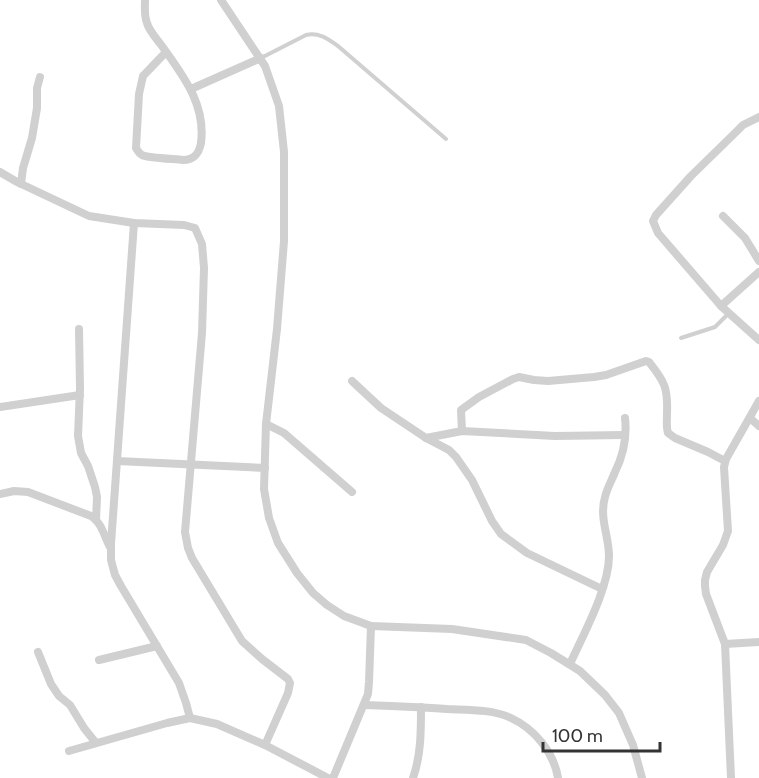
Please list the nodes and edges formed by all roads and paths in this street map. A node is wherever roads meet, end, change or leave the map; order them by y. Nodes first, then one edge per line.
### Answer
1 (145, 0) edge
2 (221, 0) edge
3 (166, 52) junction
4 (261, 58) junction
5 (40, 77) dead end
6 (191, 89) junction
7 (759, 117) edge
8 (446, 139) dead end
9 (0, 172) edge
10 (21, 183) junction
11 (723, 216) dead end
12 (134, 223) junction
13 (759, 261) edge
14 (759, 272) edge
15 (721, 306) junction
16 (729, 313) junction
17 (79, 329) dead end
18 (681, 338) dead end
19 (759, 340) edge
20 (352, 381) dead end
21 (80, 395) junction
22 (759, 401) edge
23 (0, 407) edge
24 (625, 418) dead end
25 (750, 418) junction
26 (266, 424) junction
27 (759, 426) edge
28 (462, 431) junction
29 (624, 435) junction
30 (426, 438) junction
31 (117, 461) junction
32 (725, 461) junction
33 (191, 465) junction
34 (265, 468) junction
35 (352, 492) dead end
36 (0, 494) edge
37 (96, 520) junction
38 (111, 548) junction
39 (602, 589) junction
40 (371, 626) junction
41 (759, 642) edge
42 (724, 644) junction
43 (157, 646) junction
44 (38, 652) dead end
45 (99, 660) dead end
46 (570, 664) junction
47 (364, 705) junction
48 (421, 707) junction
49 (190, 718) junction
50 (96, 743) junction
51 (264, 745) junction
52 (69, 751) dead end
53 (328, 778) edge
54 (333, 778) edge
55 (412, 778) edge
56 (558, 778) edge
57 (642, 778) edge
58 (731, 778) edge

1 - 3 street
2 - 4 street
3 - 6 street
3 - 6 street
4 - 6 street
4 - 8 lane
4 - 26 street
5 - 10 street
7 - 15 street
9 - 10 street
10 - 12 street
11 - 13 street
12 - 31 street
12 - 33 street
14 - 15 street
15 - 16 street
16 - 18 lane
16 - 19 street
17 - 21 street
20 - 30 street
21 - 23 street
21 - 37 street
22 - 25 street
24 - 29 street
25 - 27 street
25 - 32 street
26 - 34 street
26 - 35 street
28 - 29 street
28 - 30 street
28 - 32 street
29 - 39 street
30 - 39 street
31 - 33 street
31 - 38 street
32 - 42 street
33 - 34 street
33 - 51 street
34 - 40 street
36 - 37 street
37 - 38 street
38 - 43 street
39 - 46 street
40 - 46 street
40 - 47 street
41 - 42 street
42 - 58 street
43 - 45 street
43 - 49 street
44 - 50 street
46 - 57 street
47 - 48 street
47 - 54 street
48 - 55 street
48 - 56 street
49 - 50 street
49 - 51 street
50 - 52 street
51 - 53 street

